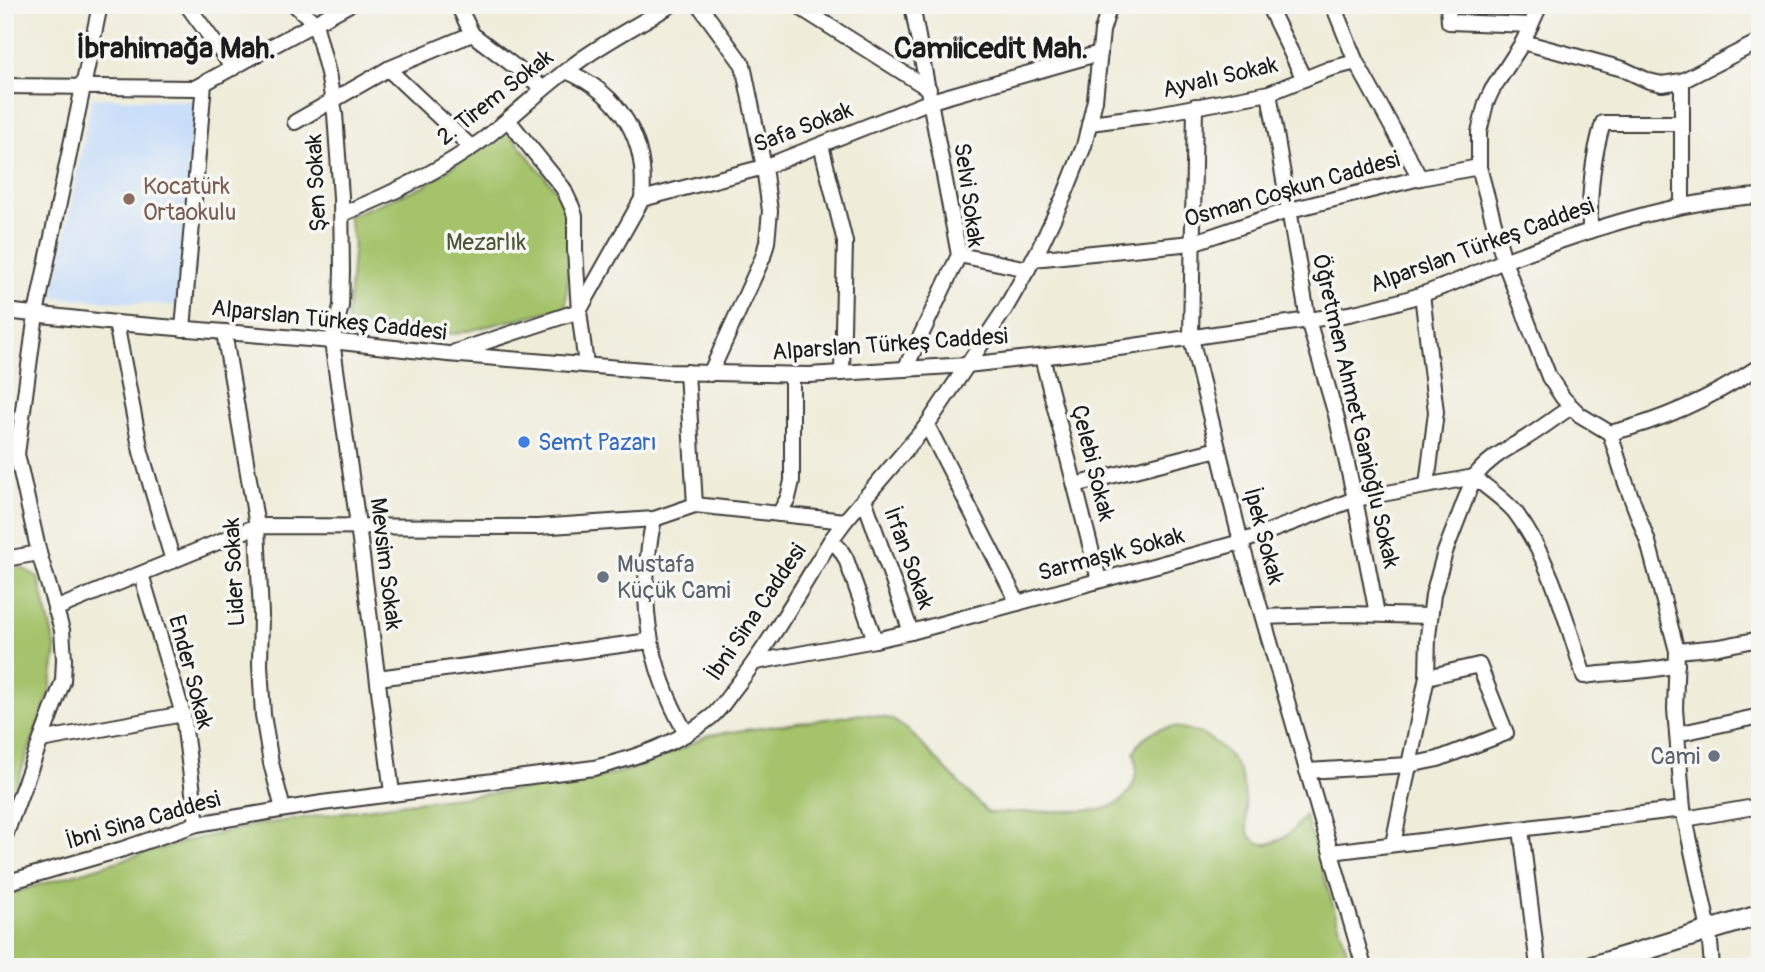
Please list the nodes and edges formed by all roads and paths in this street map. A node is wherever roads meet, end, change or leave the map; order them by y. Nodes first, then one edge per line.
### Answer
1 (100, 5) edge
2 (187, 5) edge
3 (295, 5) edge
4 (348, 5) edge
5 (671, 5) edge
6 (699, 5) edge
7 (912, 5) edge
8 (1110, 5) edge
9 (1268, 5) edge
10 (1333, 5) edge
11 (1448, 5) edge
12 (1540, 5) edge
13 (462, 7) edge
14 (804, 10) dead end
15 (315, 23) junction
16 (1531, 25) junction
17 (471, 34) junction
18 (1760, 41) edge
19 (1523, 42) junction
20 (1100, 53) junction
21 (1356, 62) junction
22 (233, 68) junction
23 (388, 69) junction
24 (566, 71) junction
25 (1304, 79) junction
26 (1682, 81) junction
27 (204, 83) junction
28 (5, 86) edge
29 (82, 88) junction
30 (543, 88) junction
31 (1269, 93) junction
32 (930, 95) junction
33 (333, 100) junction
34 (1195, 106) junction
35 (508, 120) junction
36 (295, 122) dead end
37 (1090, 123) junction
38 (1682, 123) junction
39 (821, 145) junction
40 (471, 147) junction
41 (764, 167) junction
42 (1479, 167) junction
43 (1420, 178) junction
44 (1760, 196) edge
45 (642, 199) junction
46 (1682, 205) junction
47 (1290, 210) junction
48 (341, 214) junction
49 (1590, 231) junction
50 (1192, 243) junction
51 (959, 255) junction
52 (1503, 261) junction
53 (1031, 264) junction
54 (1422, 294) junction
55 (5, 311) edge
56 (579, 311) junction
57 (36, 314) junction
58 (1308, 320) junction
59 (116, 323) junction
60 (183, 328) junction
61 (224, 332) junction
62 (1191, 338) junction
63 (332, 341) junction
64 (448, 354) junction
65 (1042, 357) junction
66 (586, 365) junction
67 (967, 365) junction
68 (1760, 366) edge
69 (905, 369) junction
70 (687, 372) junction
71 (842, 373) junction
72 (710, 374) junction
73 (792, 375) junction
74 (1571, 407) junction
75 (927, 425) junction
76 (1610, 433) junction
77 (1218, 449) junction
78 (1474, 477) junction
79 (1075, 485) junction
80 (1427, 485) junction
81 (864, 499) junction
82 (1355, 499) junction
83 (695, 505) junction
84 (779, 514) junction
85 (654, 519) junction
86 (845, 521) junction
87 (257, 526) junction
88 (358, 526) junction
89 (831, 540) junction
90 (1241, 542) junction
91 (39, 553) junction
92 (5, 559) edge
93 (173, 561) junction
94 (141, 574) junction
95 (1100, 580) junction
96 (1018, 603) junction
97 (55, 609) junction
98 (1377, 614) junction
99 (1430, 616) junction
100 (1263, 617) junction
101 (911, 632) junction
102 (1760, 639) edge
103 (875, 640) junction
104 (650, 641) junction
105 (1677, 658) junction
106 (756, 662) junction
107 (1427, 677) junction
108 (378, 678) junction
109 (183, 714) junction
110 (1760, 716) edge
111 (686, 733) junction
112 (1677, 734) junction
113 (41, 740) junction
114 (1409, 765) junction
115 (1307, 771) junction
116 (393, 793) junction
117 (1760, 807) edge
118 (283, 809) junction
119 (1684, 814) junction
120 (197, 824) junction
121 (1521, 829) junction
122 (5, 836) edge
123 (1393, 844) junction
124 (1331, 852) junction
125 (5, 883) edge
126 (1760, 915) edge
127 (1709, 930) junction
128 (1600, 965) edge
129 (1364, 967) edge
130 (1538, 967) edge
131 (1712, 967) edge

1 - 29 street
2 - 22 street
3 - 15 street
4 - 15 street
5 - 24 street, 2. Tirem Sokak
6 - 41 street
7 - 32 street, Selvi Sokak
8 - 20 street, İbni Sina Caddesi
9 - 25 street
10 - 21 street
11 - 16 street
12 - 16 street
13 - 17 street
14 - 32 street
15 - 22 street
15 - 33 street, Şen Sokak
16 - 19 street
17 - 23 street
17 - 30 street
18 - 26 street
19 - 26 street
19 - 42 street
20 - 32 street, Safa Sokak
20 - 37 street, İbni Sina Caddesi
21 - 25 street, Ayvalı Sokak
21 - 43 street
22 - 27 street
23 - 33 street
23 - 40 street
24 - 30 street, 2. Tirem Sokak
24 - 45 street
25 - 31 street, Ayvalı Sokak
26 - 38 street
27 - 29 street
27 - 60 street
28 - 29 street
29 - 57 street
30 - 35 street, 2. Tirem Sokak
31 - 34 street, Ayvalı Sokak
31 - 47 street, Öğretmen Ahmet Ganioğlu Sokak
32 - 39 street, Safa Sokak
32 - 51 street, Selvi Sokak
33 - 36 street
33 - 48 street, Şen Sokak
34 - 37 street, Ayvalı Sokak
34 - 50 street, İpek Sokak
35 - 40 street, 2. Tirem Sokak
35 - 56 street
37 - 53 street, İbni Sina Caddesi
38 - 46 street
38 - 49 street
39 - 41 street, Safa Sokak
39 - 71 street
40 - 48 street, 2. Tirem Sokak
41 - 45 street, Safa Sokak
41 - 72 street
42 - 43 street, Osman Coşkun Caddesi
42 - 52 street
43 - 47 street, Osman Coşkun Caddesi
44 - 46 street, Alparslan Türkeş Caddesi
45 - 56 street
46 - 49 street, Alparslan Türkeş Caddesi
47 - 50 street, Osman Coşkun Caddesi
47 - 58 street, Öğretmen Ahmet Ganioğlu Sokak
48 - 63 street, Şen Sokak
49 - 52 street, Alparslan Türkeş Caddesi
50 - 53 street, Osman Coşkun Caddesi
50 - 62 street, İpek Sokak
51 - 53 street, Osman Coşkun Caddesi
51 - 69 street, Selvi Sokak
52 - 54 street, Alparslan Türkeş Caddesi
52 - 74 street
53 - 67 street, İbni Sina Caddesi
54 - 58 street, Alparslan Türkeş Caddesi
54 - 80 street
55 - 57 street, Alparslan Türkeş Caddesi
56 - 64 street
56 - 66 street
57 - 59 street, Alparslan Türkeş Caddesi
57 - 91 street
58 - 62 street, Alparslan Türkeş Caddesi
58 - 82 street, Öğretmen Ahmet Ganioğlu Sokak
59 - 60 street, Alparslan Türkeş Caddesi
59 - 93 street
60 - 61 street, Alparslan Türkeş Caddesi
61 - 63 street, Alparslan Türkeş Caddesi
61 - 87 street, Lider Sokak
62 - 65 street, Alparslan Türkeş Caddesi
62 - 77 street, İpek Sokak
63 - 64 street, Alparslan Türkeş Caddesi
63 - 88 street, Mevsim Sokak
64 - 66 street, Alparslan Türkeş Caddesi
65 - 67 street, Alparslan Türkeş Caddesi
65 - 79 street, Çelebi Sokak
66 - 70 street, Alparslan Türkeş Caddesi
67 - 69 street, Alparslan Türkeş Caddesi
67 - 75 street, İbni Sina Caddesi
68 - 76 street
69 - 71 street, Alparslan Türkeş Caddesi
70 - 72 street, Alparslan Türkeş Caddesi
70 - 83 street
71 - 73 street, Alparslan Türkeş Caddesi
72 - 73 street, Alparslan Türkeş Caddesi
73 - 84 street
74 - 76 street
74 - 78 street
75 - 81 street, İbni Sina Caddesi
75 - 96 street
76 - 105 street
77 - 79 street
77 - 90 street, İpek Sokak
78 - 80 street, Sarmaşık Sokak
78 - 99 street
78 - 105 street
79 - 95 street, Çelebi Sokak
80 - 82 street, Sarmaşık Sokak
81 - 86 street, İbni Sina Caddesi
81 - 101 street, İrfan Sokak
82 - 90 street, Sarmaşık Sokak
82 - 98 street, Öğretmen Ahmet Ganioğlu Sokak
83 - 84 street
83 - 85 street
84 - 86 street
85 - 88 street
85 - 104 street
86 - 89 street, İbni Sina Caddesi
87 - 88 street
87 - 93 street
87 - 118 street, Lider Sokak
88 - 108 street, Mevsim Sokak
89 - 103 street
89 - 106 street, İbni Sina Caddesi
90 - 95 street, Sarmaşık Sokak
90 - 100 street, İpek Sokak
91 - 92 street
91 - 97 street
93 - 94 street
94 - 97 street
94 - 109 street, Ender Sokak
95 - 96 street, Sarmaşık Sokak
96 - 101 street, Sarmaşık Sokak
97 - 113 street
98 - 99 street
98 - 100 street
99 - 107 street
100 - 115 street, İpek Sokak
101 - 103 street, Sarmaşık Sokak
102 - 105 street
103 - 106 street, Sarmaşık Sokak
104 - 108 street
104 - 111 street
105 - 112 street
106 - 111 street, İbni Sina Caddesi
107 - 114 street
107 - 114 street
108 - 116 street, Mevsim Sokak
109 - 113 street
109 - 120 street, Ender Sokak
110 - 112 street
111 - 116 street, İbni Sina Caddesi
112 - 119 street
113 - 122 street
114 - 115 street
114 - 123 street
115 - 124 street, İpek Sokak
116 - 118 street, İbni Sina Caddesi
117 - 119 street
118 - 120 street, İbni Sina Caddesi
119 - 121 street
119 - 127 street
120 - 125 street, İbni Sina Caddesi
121 - 123 street
121 - 130 street
123 - 124 street
124 - 129 street, İpek Sokak
126 - 127 street
127 - 128 street
127 - 131 street

